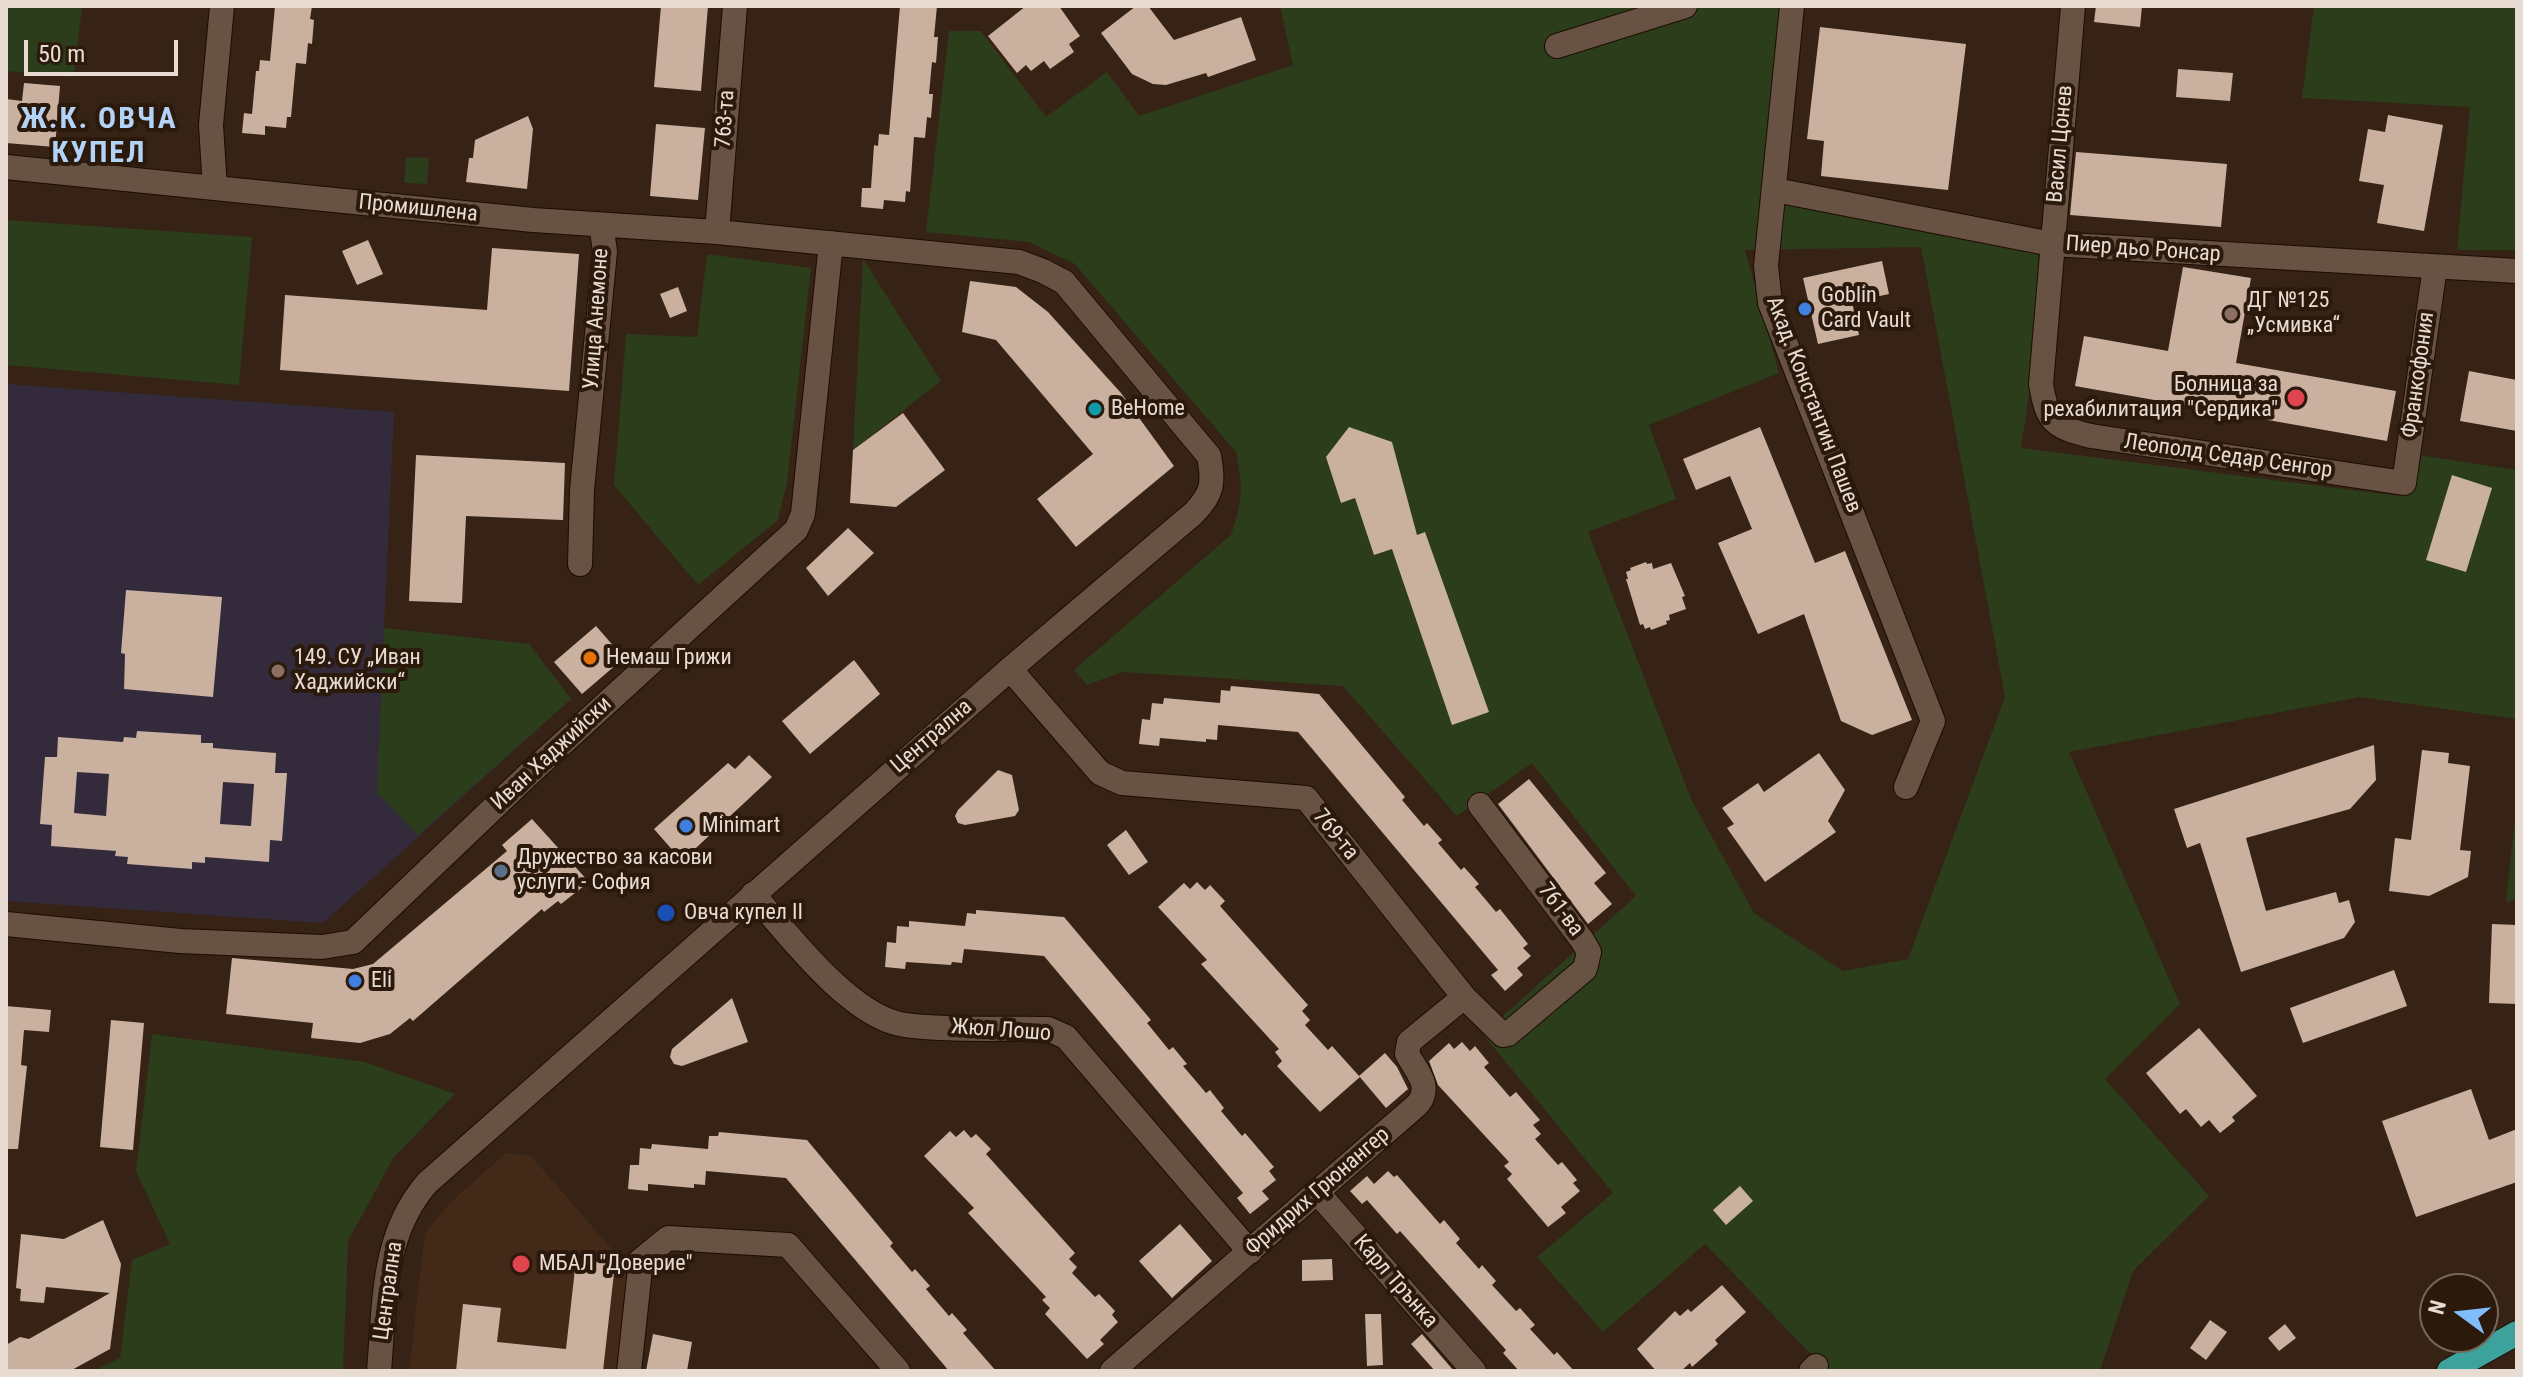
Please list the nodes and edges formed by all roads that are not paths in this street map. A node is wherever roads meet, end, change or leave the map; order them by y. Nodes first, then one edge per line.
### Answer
1 (222, 6) edge
2 (735, 6) edge
3 (1685, 6) edge
4 (1792, 6) edge
5 (2073, 6) edge
6 (1557, 46) dead end
7 (6, 167) edge
8 (215, 188) junction
9 (1775, 190) junction
10 (601, 225) junction
11 (717, 232) junction
12 (831, 243) junction
13 (2052, 244) junction
14 (2435, 267) junction
15 (2517, 271) edge
16 (2054, 423) joint
17 (2404, 483) joint
18 (580, 564) dead end
19 (1010, 669) junction
20 (1906, 787) dead end
21 (1480, 805) dead end
22 (753, 894) junction
23 (6, 924) edge
24 (1464, 997) junction
25 (1317, 1192) junction
26 (1250, 1252) junction
27 (2517, 1333) edge
28 (379, 1371) edge
29 (629, 1371) edge
30 (898, 1371) edge
31 (1112, 1371) edge
32 (1474, 1371) edge
33 (2449, 1371) edge

1 - 8 street
2 - 11 street, 763-та
3 - 6 street
4 - 9 street, Акад. Константин Пашев
5 - 13 street, Васил Цонев
7 - 8 street, Промишлена
8 - 10 street, Промишлена
9 - 13 street, Пиер дьо Ронсар
9 - 20 street, Акад. Константин Пашев
10 - 11 street, Промишлена
10 - 18 street, Улица Анемоне
11 - 12 street, Промишлена
12 - 19 street, Централна
12 - 23 street, Иван Хаджийски
13 - 14 street, Пиер дьо Ронсар
13 - 16 street, Васил Цонев
14 - 15 street, Пиер дьо Ронсар
14 - 17 street, Франкофония
16 - 17 street, Леополд Седар Сенгор
19 - 22 street, Централна
19 - 24 street, 769-та
21 - 24 street, 761-ва
22 - 26 street, Жюл Лошо
22 - 28 street, Централна
24 - 25 street, Фридрих Грюнангер
25 - 26 street, Фридрих Грюнангер
25 - 32 street, Карл Трънка
26 - 31 street, Фридрих Грюнангер
27 - 33 highway
29 - 30 street

